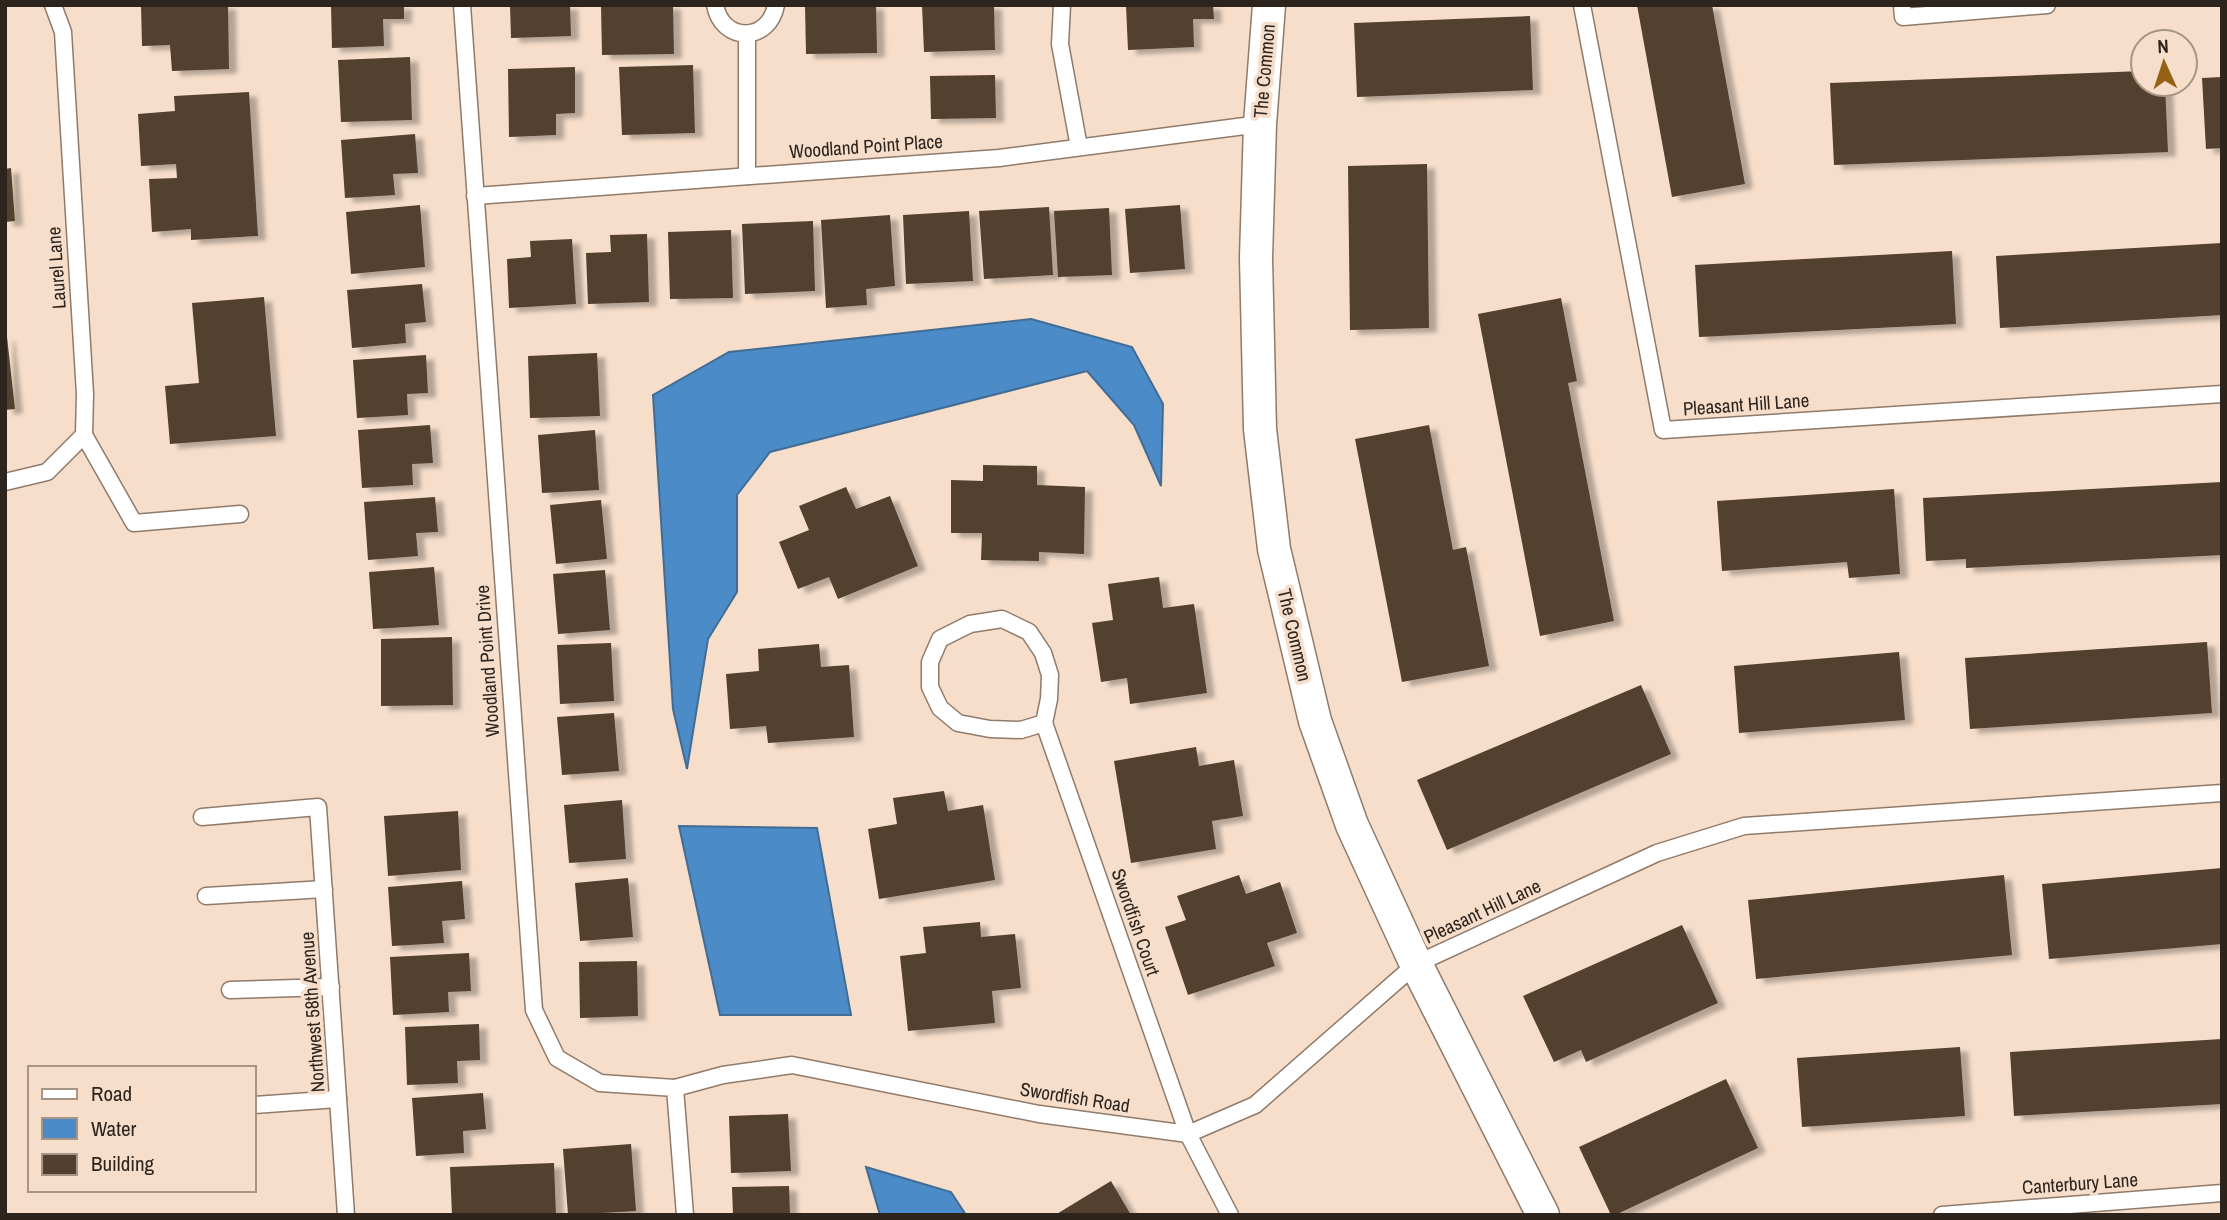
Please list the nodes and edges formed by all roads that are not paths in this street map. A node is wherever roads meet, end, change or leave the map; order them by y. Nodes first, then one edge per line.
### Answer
1 (53, 5) edge
2 (462, 5) edge
3 (715, 5) edge
4 (776, 5) edge
5 (1062, 5) edge
6 (1269, 5) edge
7 (1581, 5) edge
8 (1902, 5) edge
9 (2047, 5) edge
10 (747, 34) junction
11 (1259, 124) junction
12 (1079, 147) junction
13 (747, 176) junction
14 (474, 196) junction
15 (2222, 394) edge
16 (84, 435) junction
17 (5, 482) edge
18 (240, 514) dead end
19 (1044, 723) junction
20 (2222, 793) edge
21 (202, 817) dead end
22 (324, 889) junction
23 (206, 896) dead end
24 (1416, 964) junction
25 (331, 987) junction
26 (230, 990) dead end
27 (675, 1088) junction
28 (338, 1100) junction
29 (256, 1105) edge
30 (1188, 1135) junction
31 (2222, 1193) edge
32 (346, 1215) edge
33 (685, 1215) edge
34 (1230, 1215) edge
35 (1543, 1215) edge
36 (1942, 1215) edge

1 - 16 lane, Laurel Lane
2 - 14 lane, Woodland Point Drive
3 - 10 lane
4 - 10 lane
5 - 12 lane
6 - 11 street, The Common
7 - 15 lane, Pleasant Hill Lane
8 - 9 lane
10 - 13 lane
11 - 12 lane, Woodland Point Place
11 - 24 street, The Common
12 - 13 lane, Woodland Point Place
13 - 14 lane, Woodland Point Place
14 - 27 lane, Woodland Point Drive
16 - 17 lane
16 - 18 lane
19 - 19 lane
19 - 30 lane, Swordfish Court
20 - 24 lane, Pleasant Hill Lane
21 - 22 lane, Northwest 58th Avenue
22 - 23 lane
22 - 25 lane, Northwest 58th Avenue
24 - 30 lane
24 - 35 street, The Common
25 - 26 lane
25 - 28 lane, Northwest 58th Avenue
27 - 30 lane, Swordfish Road
27 - 33 lane
28 - 29 lane
28 - 32 lane, Northwest 58th Avenue
30 - 34 lane, Swordfish Court
31 - 36 lane, Canterbury Lane

